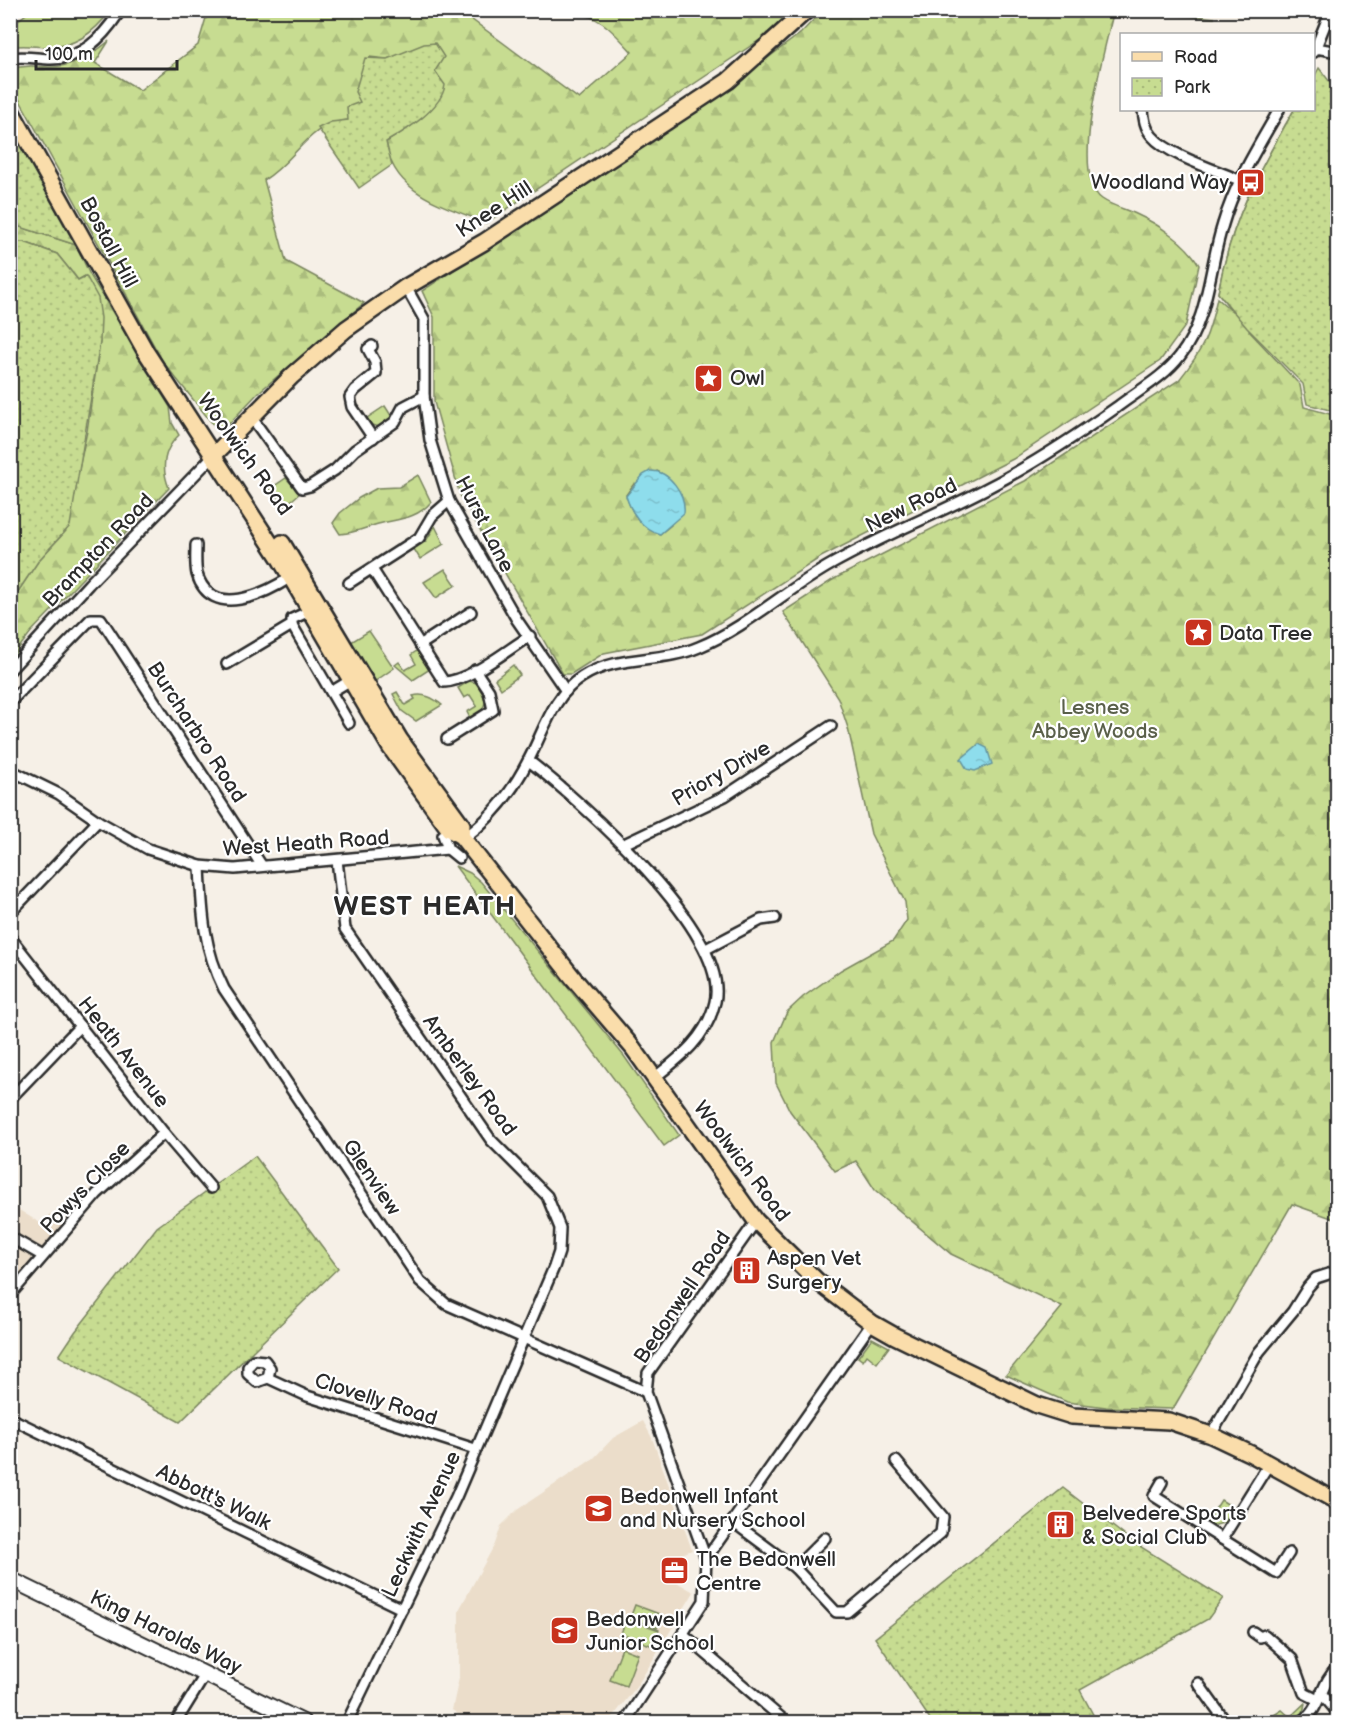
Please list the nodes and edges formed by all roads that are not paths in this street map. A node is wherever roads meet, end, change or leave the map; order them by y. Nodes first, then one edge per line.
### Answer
1 (807, 10) edge
2 (1331, 10) edge
3 (118, 14) dead end
4 (1315, 50) edge
5 (1338, 52) edge
6 (10, 58) edge
7 (10, 109) edge
8 (1143, 111) edge
9 (1278, 111) edge
10 (1239, 180) junction
11 (406, 287) junction
12 (372, 346) dead end
13 (173, 395) joint
14 (424, 396) junction
15 (252, 418) junction
16 (373, 438) junction
17 (216, 454) junction
18 (449, 501) junction
19 (195, 545) dead end
20 (372, 569) junction
21 (291, 577) junction
22 (349, 583) dead end
23 (312, 610) junction
24 (471, 612) dead end
25 (292, 625) junction
26 (530, 636) junction
27 (420, 645) junction
28 (227, 664) dead end
29 (10, 670) edge
30 (476, 670) junction
31 (351, 680) junction
32 (566, 691) junction
33 (331, 692) junction
34 (10, 702) edge
35 (349, 723) dead end
36 (831, 726) dead end
37 (447, 739) dead end
38 (529, 760) junction
39 (10, 770) edge
40 (98, 821) junction
41 (442, 835) dead end
42 (462, 837) junction
43 (624, 844) junction
44 (448, 849) junction
45 (459, 858) dead end
46 (337, 860) junction
47 (200, 866) junction
48 (262, 866) junction
49 (10, 913) edge
50 (775, 918) dead end
51 (10, 937) edge
52 (706, 949) junction
53 (80, 1026) junction
54 (654, 1078) junction
55 (10, 1099) edge
56 (164, 1133) junction
57 (211, 1188) dead end
58 (756, 1221) junction
59 (10, 1237) edge
60 (44, 1256) junction
61 (1338, 1271) edge
62 (10, 1294) edge
63 (872, 1323) junction
64 (523, 1338) junction
65 (268, 1378) dead end
66 (646, 1392) junction
67 (10, 1418) edge
68 (1210, 1435) junction
69 (475, 1449) junction
70 (896, 1461) dead end
71 (1269, 1464) junction
72 (1162, 1482) dead end
73 (1338, 1502) edge
74 (733, 1522) junction
75 (825, 1538) dead end
76 (1222, 1539) junction
77 (1289, 1553) dead end
78 (706, 1559) junction
79 (795, 1569) junction
80 (10, 1579) edge
81 (402, 1608) junction
82 (1253, 1632) dead end
83 (683, 1634) junction
84 (1338, 1667) edge
85 (205, 1675) junction
86 (1198, 1683) dead end
87 (1319, 1696) junction
88 (1338, 1713) edge
89 (176, 1722) edge
90 (303, 1722) edge
91 (347, 1722) edge
92 (627, 1722) edge
93 (786, 1722) edge
94 (1226, 1722) edge
95 (1301, 1722) edge

1 - 11 main road, Knee Hill
2 - 4 street
3 - 6 street
4 - 5 street
7 - 13 main road, Bostall Hill
8 - 10 street
9 - 10 street, New Road
10 - 32 street, New Road
11 - 14 street, Hurst Lane
11 - 15 main road, Knee Hill
12 - 16 street
13 - 17 main road, Woolwich Road
14 - 16 street
14 - 18 street, Hurst Lane
15 - 16 street
15 - 17 main road, Knee Hill
17 - 21 main road, Woolwich Road
17 - 29 street, Brampton Road
17 - 42 main road, Woolwich Road
18 - 20 street
18 - 26 street, Hurst Lane
19 - 21 street
20 - 22 street
20 - 27 street
21 - 23 main road, Woolwich Road
23 - 25 street
23 - 31 main road, Woolwich Road
24 - 27 street
25 - 28 street
25 - 33 street
26 - 30 street
26 - 32 street, Hurst Lane
27 - 30 street
30 - 37 street
31 - 33 street
31 - 42 main road, Woolwich Road
32 - 38 street, New Road
33 - 35 street
34 - 48 street, Burcharbro Road
36 - 43 street, Priory Drive
38 - 42 street, New Road
38 - 43 street
39 - 40 street, West Heath Road
40 - 47 street, West Heath Road
40 - 49 street
41 - 44 street
42 - 54 main road, Woolwich Road
43 - 52 street
44 - 45 street
44 - 46 street, West Heath Road
46 - 48 street, West Heath Road
46 - 64 street, Amberley Road
47 - 48 street, West Heath Road
47 - 64 street, Glenview
50 - 52 street
51 - 53 street, Heath Avenue
52 - 54 street
53 - 55 street
53 - 56 street, Heath Avenue
54 - 58 main road, Woolwich Road
56 - 57 street, Heath Avenue
56 - 60 street, Powys Close
58 - 63 main road, Woolwich Road
58 - 66 street, Bedonwell Road
59 - 60 street
60 - 62 street, Powys Close
61 - 68 street
63 - 68 main road, Woolwich Road
63 - 74 street
64 - 66 street, Glenview
64 - 69 street, Leckwith Avenue
65 - 69 street, Clovelly Road
66 - 78 street, Bedonwell Road
67 - 81 street, Abbott's Walk
68 - 71 main road, Woolwich Road
69 - 81 street, Leckwith Avenue
70 - 79 street
71 - 73 main road, Woolwich Road
71 - 76 street
72 - 76 street
74 - 78 street
74 - 79 street
75 - 79 street
76 - 77 street
78 - 83 street, Bedonwell Road
80 - 85 street, King Harolds Way
81 - 91 street, Leckwith Avenue
82 - 87 street
83 - 92 street, Bedonwell Road
83 - 93 street
84 - 87 street
85 - 89 street
85 - 90 street, King Harolds Way
86 - 94 street
87 - 88 street
87 - 95 street

